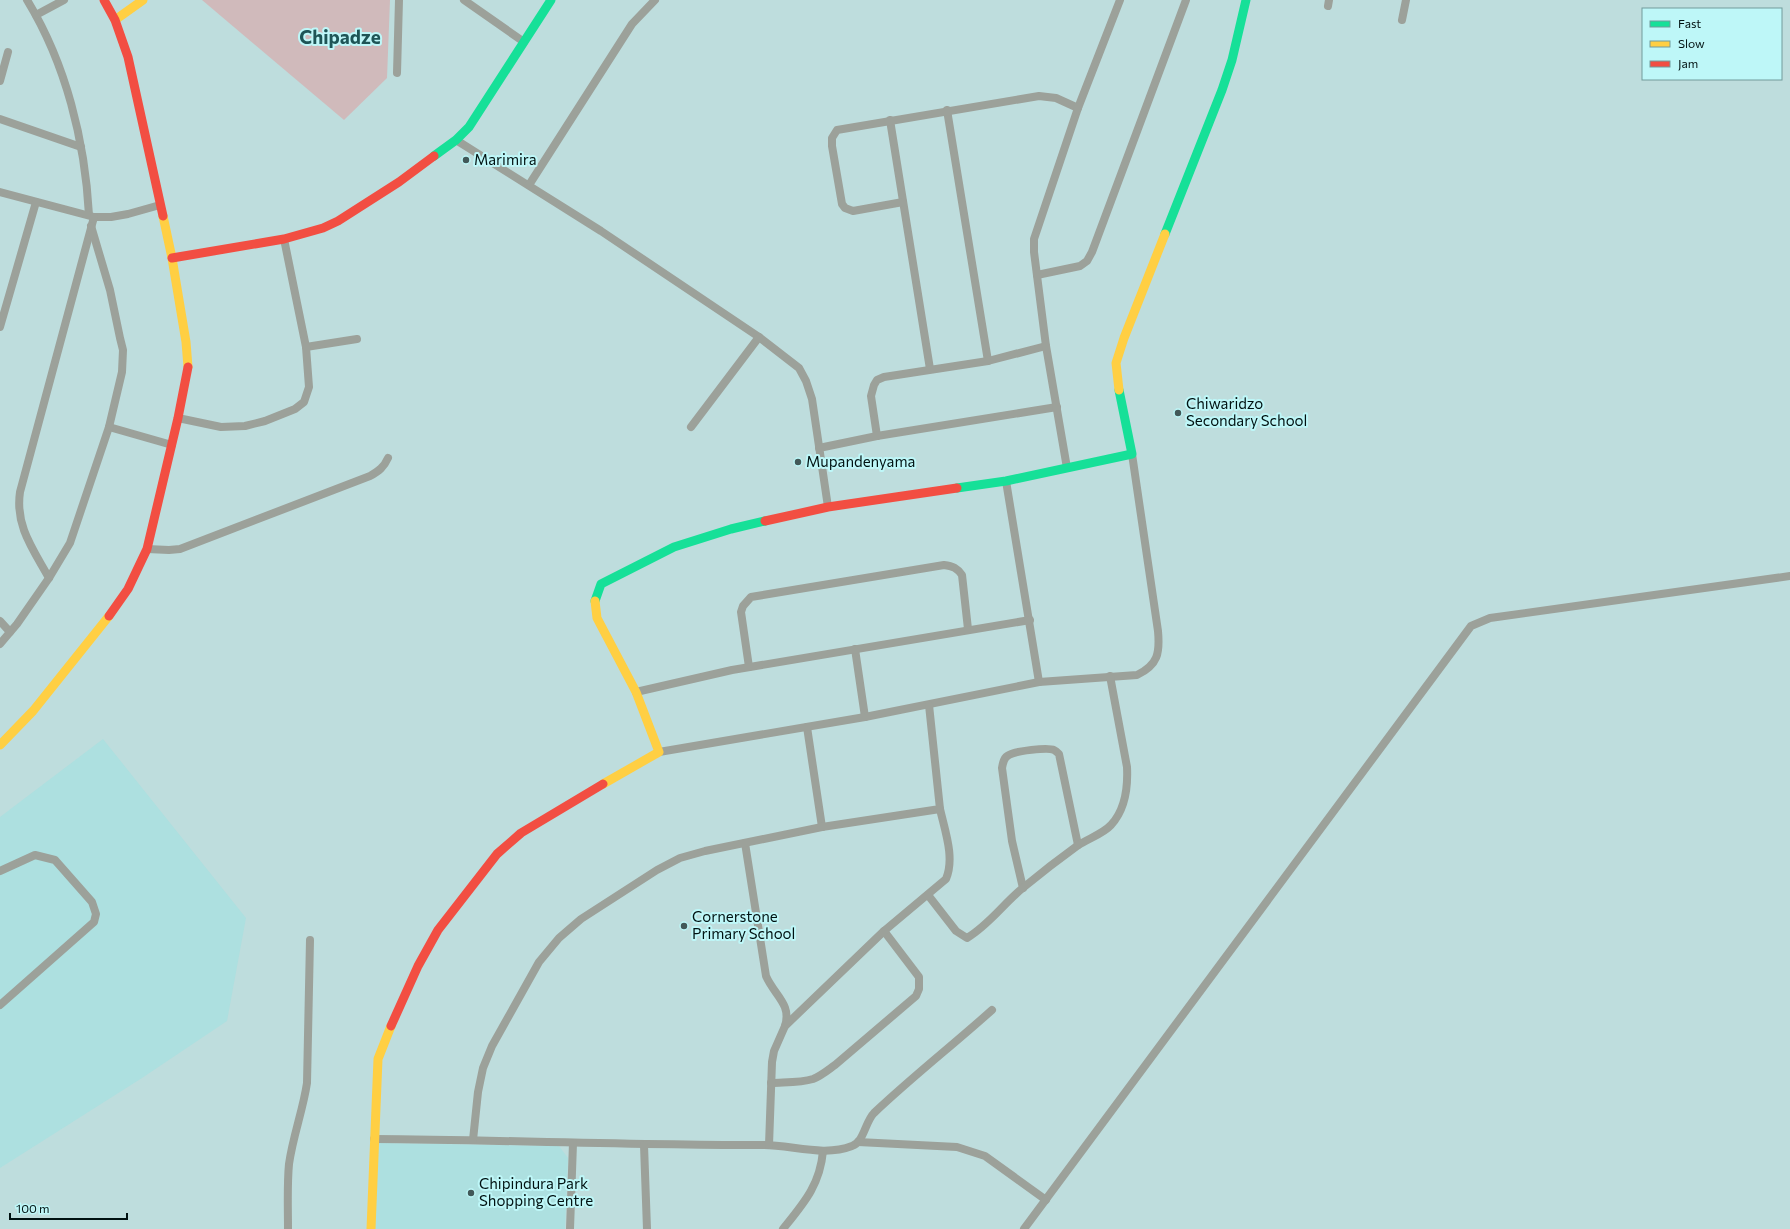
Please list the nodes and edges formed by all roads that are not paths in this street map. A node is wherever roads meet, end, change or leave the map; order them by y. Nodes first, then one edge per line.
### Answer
1 (27, 0) edge
2 (64, 0) edge
3 (104, 0) edge
4 (143, 0) edge
5 (399, 0) edge
6 (464, 0) edge
7 (551, 0) edge
8 (655, 0) edge
9 (1120, 0) edge
10 (1186, 0) edge
11 (1246, 0) edge
12 (1406, 0) edge
13 (36, 15) junction
14 (115, 20) junction
15 (1402, 20) dead end
16 (524, 42) junction
17 (8, 52) dead end
18 (397, 73) dead end
19 (0, 81) edge
20 (1078, 108) junction
21 (947, 110) junction
22 (0, 118) edge
23 (890, 120) junction
24 (456, 140) junction
25 (81, 147) junction
26 (529, 185) junction
27 (0, 192) edge
28 (36, 202) junction
29 (903, 202) junction
30 (160, 205) junction
31 (91, 216) junction
32 (92, 226) junction
33 (284, 239) junction
34 (172, 258) junction
35 (1037, 275) junction
36 (0, 327) edge
37 (759, 337) junction
38 (357, 339) dead end
39 (1046, 346) junction
40 (306, 347) junction
41 (988, 361) junction
42 (930, 369) junction
43 (1057, 408) junction
44 (178, 418) junction
45 (109, 427) junction
46 (691, 427) dead end
47 (877, 436) junction
48 (172, 445) junction
49 (819, 448) junction
50 (1132, 454) junction
51 (388, 458) dead end
52 (1067, 468) junction
53 (1006, 481) junction
54 (828, 507) junction
55 (147, 549) junction
56 (1790, 576) edge
57 (48, 578) junction
58 (1030, 620) junction
59 (0, 621) edge
60 (968, 629) junction
61 (10, 632) junction
62 (0, 644) edge
63 (855, 650) junction
64 (749, 667) junction
65 (1110, 676) junction
66 (1039, 682) junction
67 (636, 692) junction
68 (929, 705) junction
69 (865, 717) junction
70 (807, 726) junction
71 (1, 742) edge
72 (659, 752) junction
73 (940, 809) junction
74 (822, 827) junction
75 (745, 843) junction
76 (1078, 845) junction
77 (0, 871) edge
78 (1023, 888) junction
79 (928, 895) junction
80 (884, 931) junction
81 (310, 940) dead end
82 (0, 1005) edge
83 (992, 1010) dead end
84 (785, 1026) junction
85 (771, 1083) junction
86 (374, 1139) junction
87 (473, 1140) junction
88 (858, 1142) junction
89 (573, 1143) junction
90 (644, 1145) junction
91 (769, 1145) junction
92 (823, 1151) junction
93 (1046, 1200) junction
94 (288, 1229) edge
95 (371, 1229) edge
96 (570, 1229) edge
97 (647, 1229) edge
98 (783, 1229) edge
99 (1024, 1229) edge

1 - 13 street
2 - 13 street
3 - 14 street
4 - 14 street
5 - 18 street
6 - 16 street
7 - 16 street
8 - 26 street
9 - 20 street
10 - 35 street
11 - 50 street
12 - 15 street
13 - 25 street
14 - 30 street
16 - 24 street
17 - 19 street
20 - 21 street
20 - 35 street
21 - 23 street
21 - 41 street
22 - 25 street
23 - 29 street
23 - 29 street
24 - 26 street
24 - 33 street
25 - 31 street
26 - 37 street
27 - 28 street
28 - 31 street
28 - 36 street
29 - 42 street
30 - 31 street
30 - 34 street
31 - 32 street
32 - 45 street
32 - 57 street
33 - 34 street
33 - 40 street
34 - 44 street
35 - 39 street
37 - 46 street
37 - 49 street
38 - 40 street
39 - 41 street
39 - 43 street
40 - 44 street
41 - 42 street
42 - 47 street
43 - 47 street
43 - 52 street
44 - 48 street
45 - 48 street
45 - 57 street
47 - 49 street
48 - 55 street
49 - 54 street
50 - 52 street
50 - 65 street
51 - 55 street
52 - 53 street
53 - 54 street
53 - 58 street
54 - 67 street
55 - 71 street
56 - 93 street
57 - 61 street
58 - 60 street
58 - 66 street
59 - 61 street
60 - 63 street
60 - 64 street
61 - 62 street
63 - 64 street
63 - 69 street
64 - 67 street
65 - 66 street
65 - 76 street
66 - 68 street
67 - 72 street
68 - 69 street
68 - 73 street
69 - 70 street
70 - 72 street
70 - 74 street
72 - 86 street
73 - 74 street
73 - 79 street
74 - 75 street
75 - 84 street
75 - 87 street
76 - 78 street
76 - 78 street
77 - 82 street
78 - 79 street
79 - 80 street
80 - 84 street
80 - 85 street
81 - 94 street
83 - 88 street
84 - 85 street
85 - 91 street
86 - 87 street
86 - 95 street
87 - 89 street
88 - 92 street
88 - 93 street
89 - 90 street
89 - 96 street
90 - 91 street
90 - 97 street
91 - 92 street
92 - 98 street
93 - 99 street

